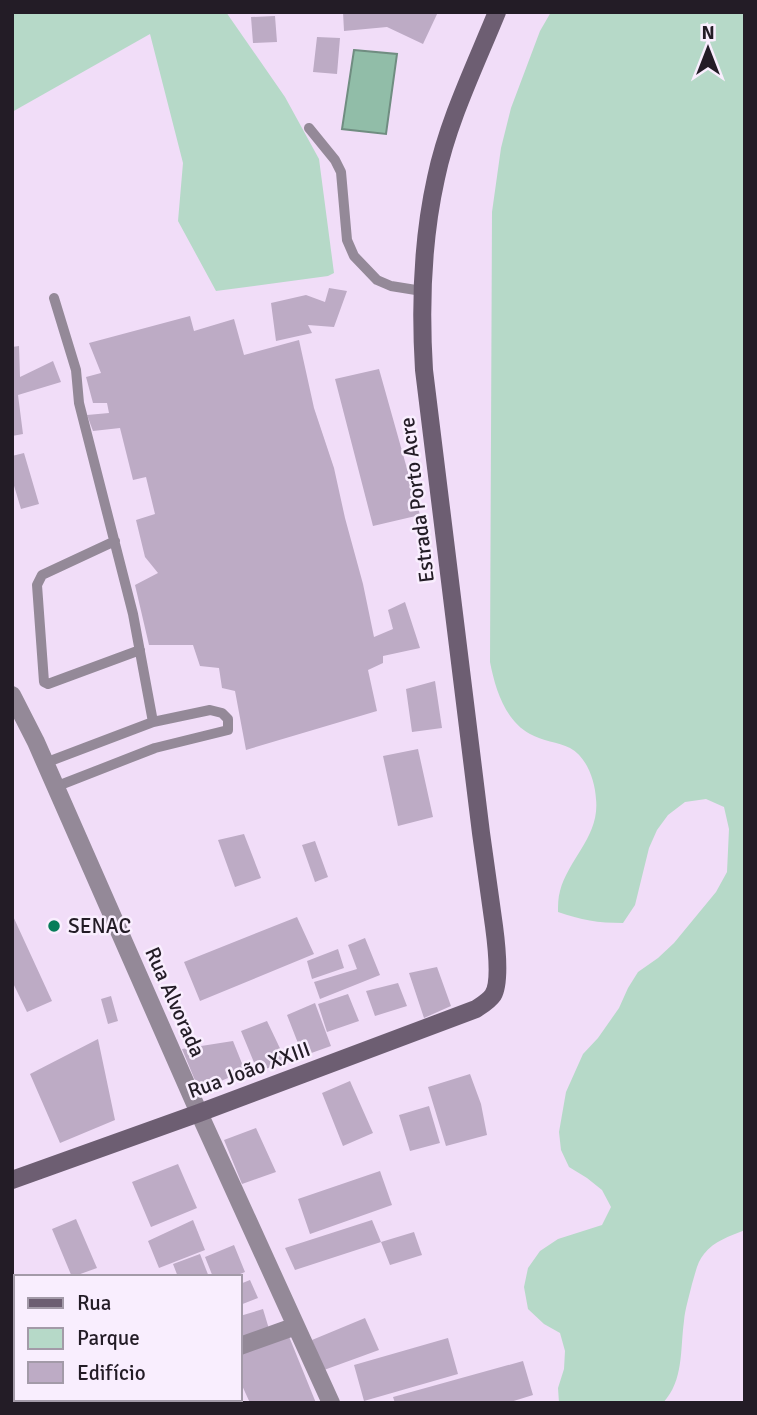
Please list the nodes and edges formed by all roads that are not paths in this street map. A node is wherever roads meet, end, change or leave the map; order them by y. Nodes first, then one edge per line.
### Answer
1 (497, 12) edge
2 (309, 128) dead end
3 (422, 291) junction
4 (54, 298) dead end
5 (115, 541) junction
6 (140, 650) junction
7 (12, 695) edge
8 (153, 722) junction
9 (45, 763) junction
10 (55, 787) junction
11 (496, 992) joint
12 (199, 1113) junction
13 (12, 1180) edge
14 (296, 1326) junction
15 (242, 1345) edge
16 (331, 1403) edge

1 - 3 street, Estrada Porto Acre
2 - 3 lane
3 - 11 street, Estrada Porto Acre
4 - 5 lane
5 - 6 lane
5 - 6 lane
6 - 8 lane
7 - 9 street, Rua Alvorada
8 - 9 lane
8 - 10 lane
9 - 10 street, Rua Alvorada
10 - 12 street, Rua Alvorada
11 - 12 street, Rua João XXIII
12 - 13 street, Rua João XXIII
12 - 14 street, Rua Alvorada
14 - 15 street
14 - 16 street, Rua Alvorada

